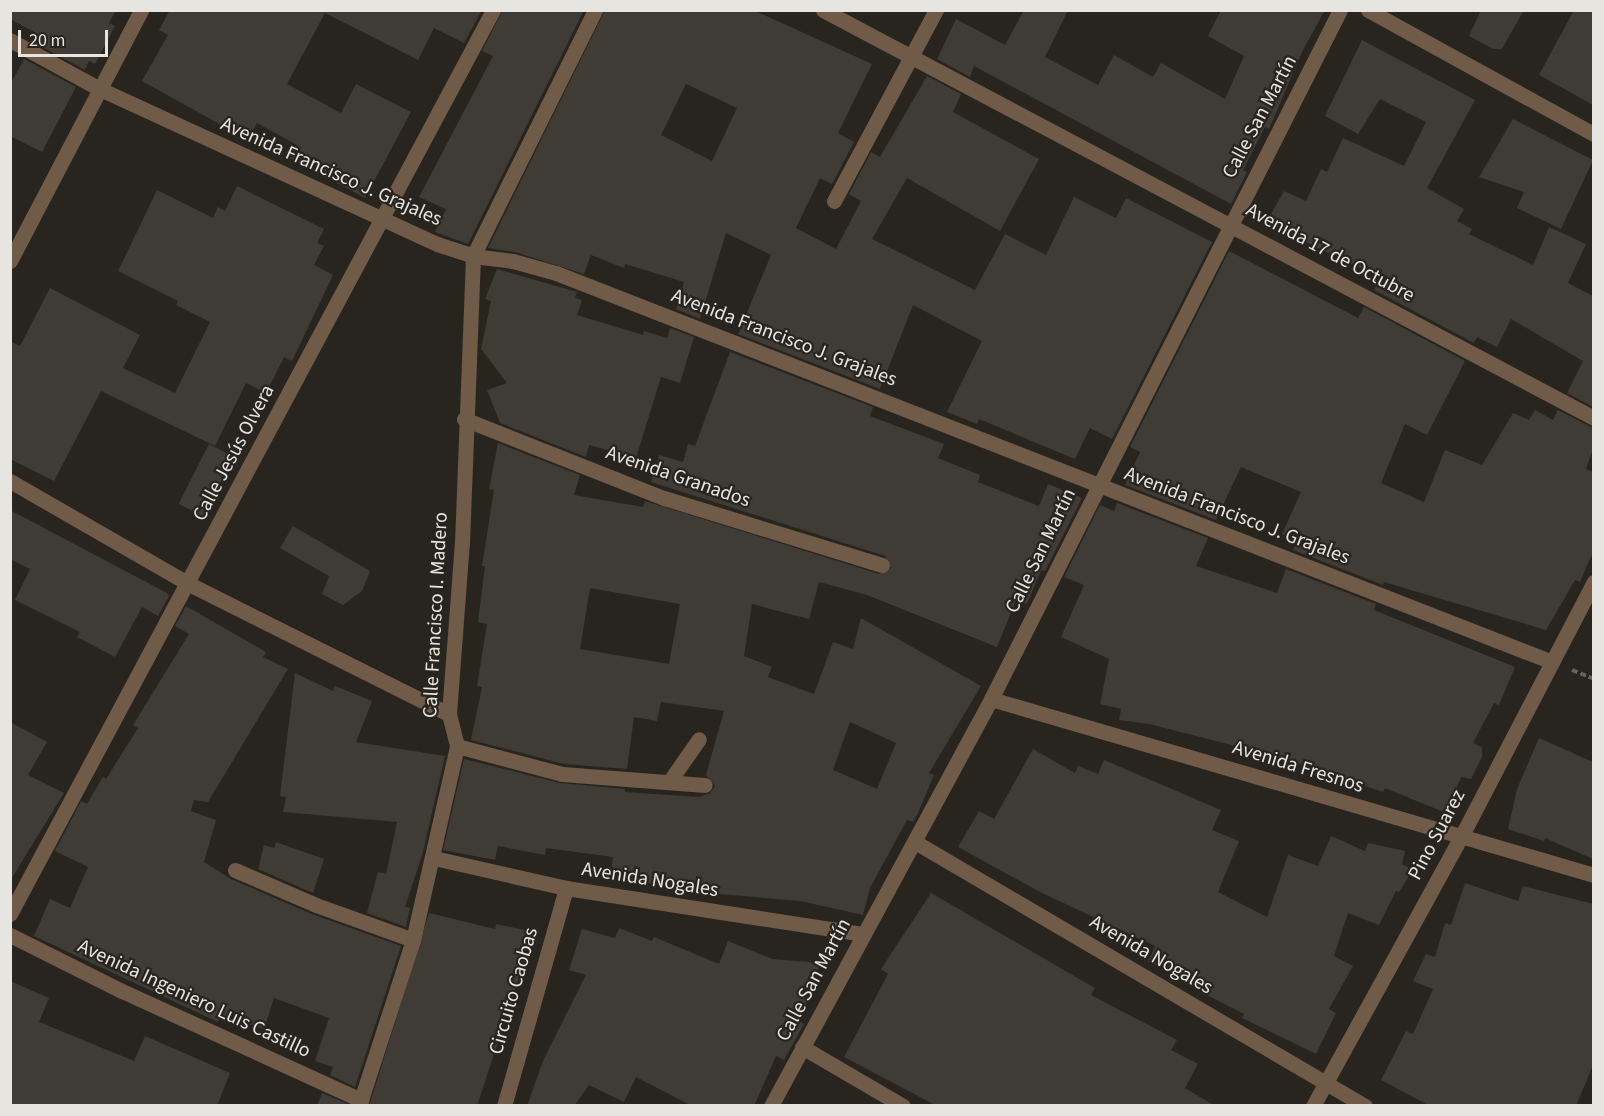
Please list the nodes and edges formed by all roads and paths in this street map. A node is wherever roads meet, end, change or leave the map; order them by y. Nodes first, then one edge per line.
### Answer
1 (141, 10) edge
2 (493, 10) edge
3 (595, 10) edge
4 (823, 10) edge
5 (936, 10) edge
6 (1340, 10) edge
7 (1368, 10) edge
8 (10, 40) edge
9 (911, 55) junction
10 (100, 89) junction
11 (1593, 134) edge
12 (834, 201) dead end
13 (378, 220) junction
14 (1229, 223) junction
15 (473, 256) junction
16 (10, 261) edge
17 (1593, 418) edge
18 (465, 419) junction
19 (10, 481) edge
20 (1098, 484) junction
21 (882, 565) dead end
22 (1593, 581) edge
23 (189, 584) junction
24 (1552, 662) junction
25 (991, 699) junction
26 (449, 714) junction
27 (699, 738) dead end
28 (457, 747) junction
29 (669, 782) junction
30 (705, 785) dead end
31 (1461, 837) junction
32 (915, 842) junction
33 (434, 858) junction
34 (235, 870) dead end
35 (1593, 875) edge
36 (566, 888) junction
37 (10, 914) edge
38 (862, 934) junction
39 (10, 935) edge
40 (413, 940) junction
41 (802, 1047) junction
42 (1325, 1081) junction
43 (360, 1103) edge
44 (504, 1106) edge
45 (771, 1106) edge
46 (903, 1106) edge
47 (1313, 1106) edge
48 (1365, 1106) edge

1 - 10 street
2 - 13 street, Calle Jesús Olvera
3 - 15 street
4 - 9 street, Avenida 17 de Octubre
5 - 9 street
6 - 14 street, Calle San Martín
7 - 11 street
8 - 10 street, Avenida Francisco J. Grajales
9 - 12 street
9 - 14 street, Avenida 17 de Octubre
10 - 13 street, Avenida Francisco J. Grajales
10 - 16 street
13 - 15 street, Avenida Francisco J. Grajales
13 - 23 street, Calle Jesús Olvera
14 - 17 street, Avenida 17 de Octubre
14 - 20 street, Calle San Martín
15 - 18 street, Calle Francisco I. Madero
15 - 20 street, Avenida Francisco J. Grajales
18 - 21 street, Avenida Granados
18 - 26 street, Calle Francisco I. Madero
19 - 23 street
20 - 24 street, Avenida Francisco J. Grajales
20 - 25 street, Calle San Martín
22 - 24 street, Pino Suarez
23 - 26 street
23 - 37 street, Calle Jesús Olvera
24 - 31 street, Pino Suarez
25 - 31 street, Avenida Fresnos
25 - 32 street, Calle San Martín
26 - 28 street, Calle Francisco I. Madero
27 - 29 street
28 - 29 street
28 - 33 street, Calle Francisco I. Madero
29 - 30 street
31 - 35 street, Avenida Fresnos
31 - 42 street, Pino Suarez
32 - 38 street, Calle San Martín
32 - 42 street, Avenida Nogales
33 - 36 street, Avenida Nogales
33 - 40 street, Calle Francisco I. Madero
34 - 40 street
36 - 38 street, Avenida Nogales
36 - 44 street, Circuito Caobas
38 - 41 street, Calle San Martín
39 - 43 street, Avenida Ingeniero Luis Castillo
40 - 43 street, Calle Francisco I. Madero
41 - 45 street, Calle San Martín
41 - 46 street
42 - 47 street, Pino Suarez
42 - 48 street, Avenida Nogales

